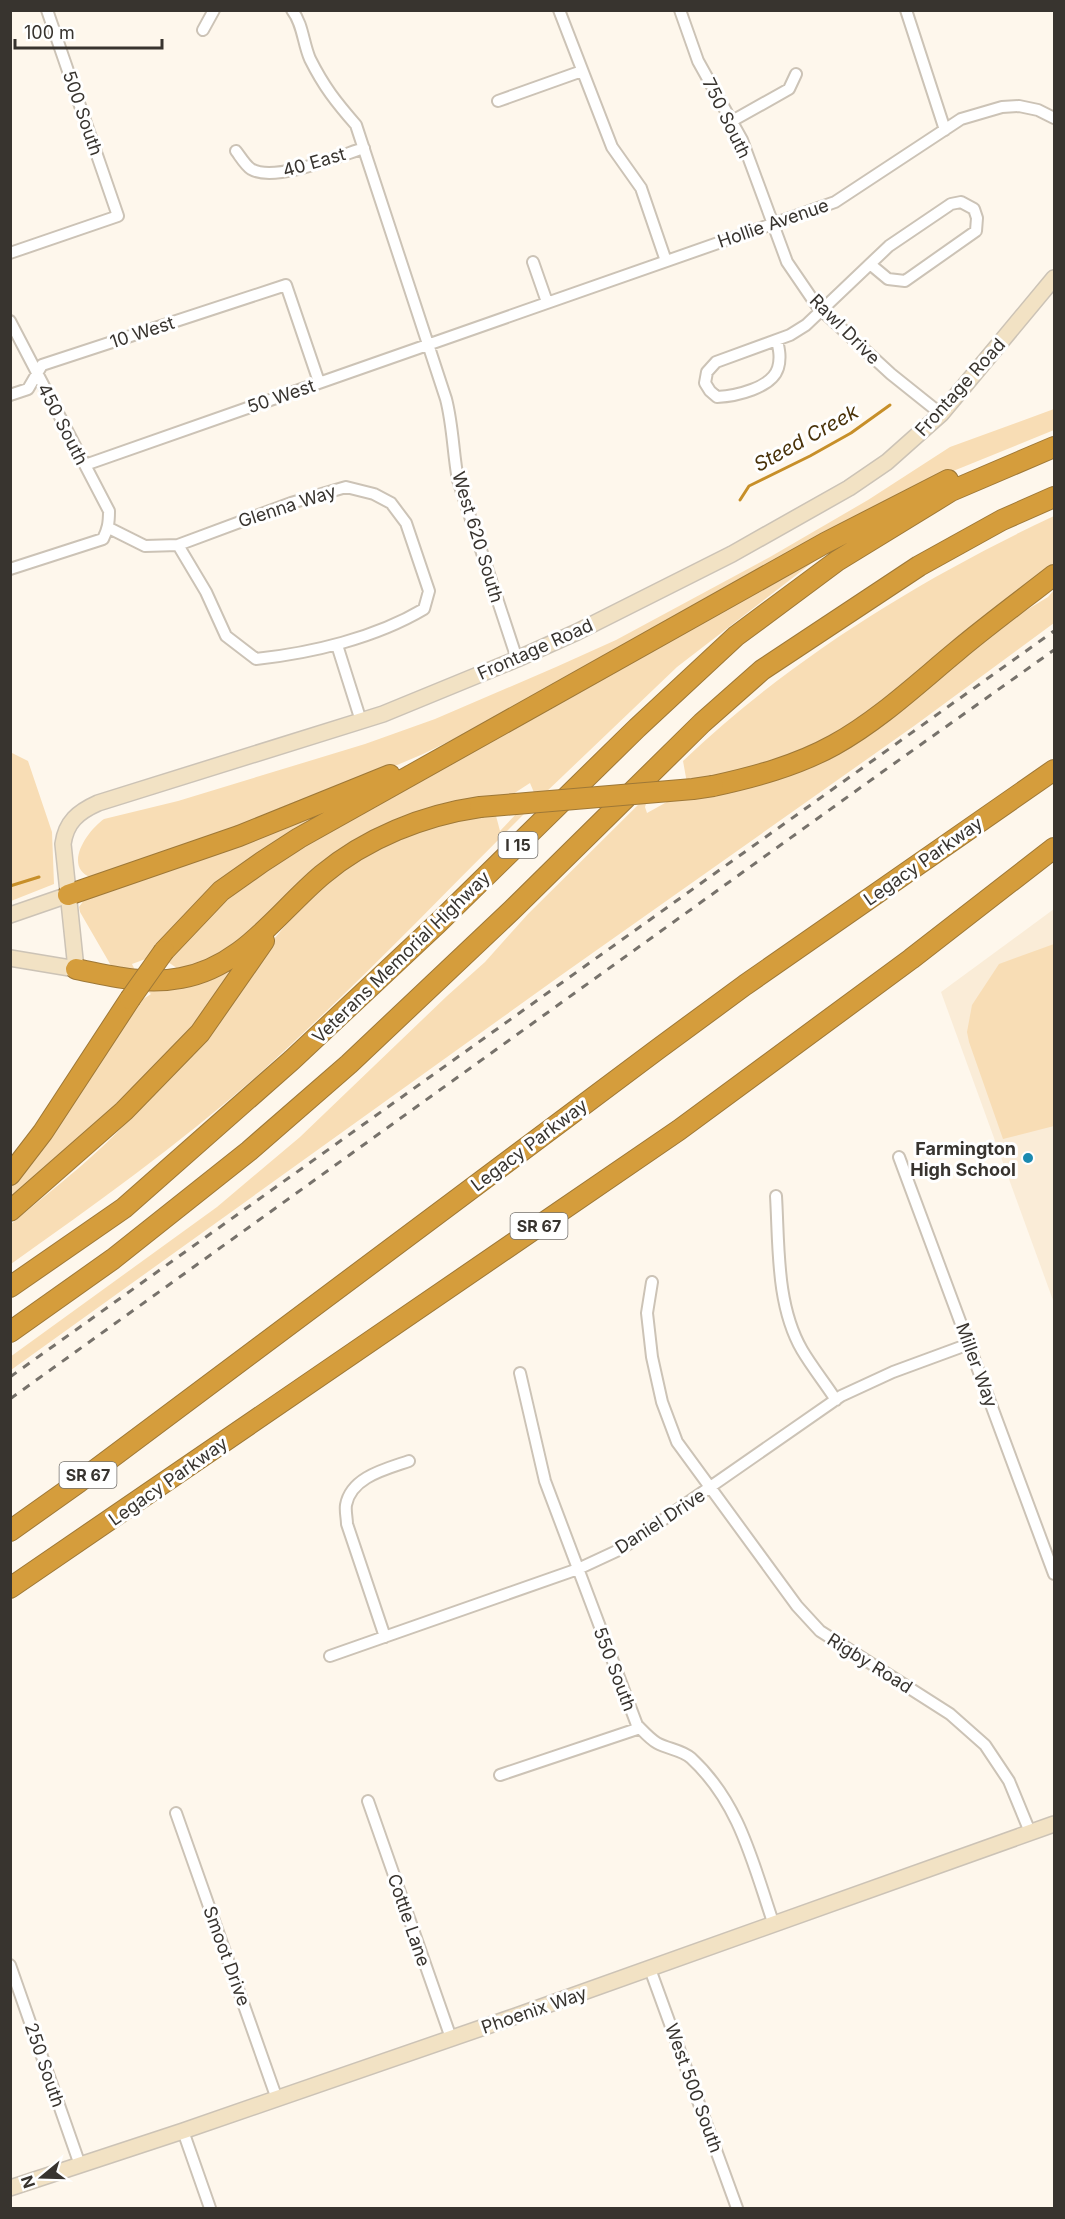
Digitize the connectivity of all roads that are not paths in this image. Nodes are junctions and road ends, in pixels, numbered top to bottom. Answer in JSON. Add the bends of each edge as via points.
{"nodes":[{"id":1,"x":47,"y":10,"type":"edge"},
{"id":2,"x":214,"y":10,"type":"edge"},
{"id":3,"x":307,"y":10,"type":"edge"},
{"id":4,"x":680,"y":10,"type":"edge"},
{"id":5,"x":906,"y":10,"type":"edge"},
{"id":6,"x":560,"y":13,"type":"edge"},
{"id":7,"x":295,"y":14,"type":"edge"},
{"id":8,"x":203,"y":30,"type":"dead end"},
{"id":9,"x":582,"y":71,"type":"junction"},
{"id":10,"x":796,"y":74,"type":"dead end"},
{"id":11,"x":498,"y":101,"type":"dead end"},
{"id":12,"x":1054,"y":118,"type":"edge"},
{"id":13,"x":732,"y":121,"type":"junction"},
{"id":14,"x":945,"y":130,"type":"junction"},
{"id":15,"x":364,"y":148,"type":"junction"},
{"id":16,"x":236,"y":151,"type":"dead end"},
{"id":17,"x":772,"y":225,"type":"junction"},
{"id":18,"x":10,"y":254,"type":"edge"},
{"id":19,"x":666,"y":261,"type":"junction"},
{"id":20,"x":532,"y":262,"type":"dead end"},
{"id":21,"x":870,"y":264,"type":"junction"},
{"id":22,"x":1054,"y":279,"type":"edge"},
{"id":23,"x":547,"y":302,"type":"junction"},
{"id":24,"x":822,"y":310,"type":"junction"},
{"id":25,"x":10,"y":321,"type":"edge"},
{"id":26,"x":477,"y":327,"type":"joint"},
{"id":27,"x":777,"y":340,"type":"junction"},
{"id":28,"x":428,"y":344,"type":"junction"},
{"id":29,"x":38,"y":374,"type":"junction"},
{"id":30,"x":319,"y":382,"type":"junction"},
{"id":31,"x":10,"y":395,"type":"edge"},
{"id":32,"x":941,"y":414,"type":"junction"},
{"id":33,"x":1054,"y":441,"type":"edge"},
{"id":34,"x":1054,"y":447,"type":"edge"},
{"id":35,"x":85,"y":465,"type":"junction"},
{"id":36,"x":1054,"y":497,"type":"edge"},
{"id":37,"x":109,"y":528,"type":"junction"},
{"id":38,"x":178,"y":545,"type":"junction"},
{"id":39,"x":10,"y":569,"type":"edge"},
{"id":40,"x":1054,"y":575,"type":"edge"},
{"id":41,"x":337,"y":645,"type":"junction"},
{"id":42,"x":517,"y":659,"type":"junction"},
{"id":43,"x":362,"y":721,"type":"junction"},
{"id":44,"x":464,"y":745,"type":"junction"},
{"id":45,"x":1054,"y":770,"type":"edge"},
{"id":46,"x":1054,"y":848,"type":"edge"},
{"id":47,"x":68,"y":895,"type":"junction"},
{"id":48,"x":10,"y":915,"type":"edge"},
{"id":49,"x":280,"y":917,"type":"junction"},
{"id":50,"x":10,"y":958,"type":"edge"},
{"id":51,"x":76,"y":969,"type":"junction"},
{"id":52,"x":899,"y":1157,"type":"dead end"},
{"id":53,"x":10,"y":1175,"type":"edge"},
{"id":54,"x":776,"y":1196,"type":"dead end"},
{"id":55,"x":10,"y":1211,"type":"edge"},
{"id":56,"x":652,"y":1282,"type":"dead end"},
{"id":57,"x":10,"y":1287,"type":"edge"},
{"id":58,"x":10,"y":1332,"type":"edge"},
{"id":59,"x":969,"y":1344,"type":"junction"},
{"id":60,"x":520,"y":1373,"type":"dead end"},
{"id":61,"x":836,"y":1400,"type":"junction"},
{"id":62,"x":409,"y":1461,"type":"dead end"},
{"id":63,"x":711,"y":1488,"type":"junction"},
{"id":64,"x":10,"y":1530,"type":"edge"},
{"id":65,"x":578,"y":1569,"type":"junction"},
{"id":66,"x":1054,"y":1574,"type":"edge"},
{"id":67,"x":10,"y":1588,"type":"edge"},
{"id":68,"x":385,"y":1637,"type":"junction"},
{"id":69,"x":330,"y":1656,"type":"dead end"},
{"id":70,"x":640,"y":1728,"type":"junction"},
{"id":71,"x":500,"y":1775,"type":"dead end"},
{"id":72,"x":368,"y":1801,"type":"dead end"},
{"id":73,"x":176,"y":1813,"type":"dead end"},
{"id":74,"x":1054,"y":1824,"type":"edge"},
{"id":75,"x":1030,"y":1832,"type":"junction"},
{"id":76,"x":774,"y":1925,"type":"junction"},
{"id":77,"x":10,"y":1965,"type":"edge"},
{"id":78,"x":650,"y":1969,"type":"junction"},
{"id":79,"x":451,"y":2038,"type":"junction"},
{"id":80,"x":277,"y":2098,"type":"junction"},
{"id":81,"x":183,"y":2131,"type":"junction"},
{"id":82,"x":80,"y":2165,"type":"junction"},
{"id":83,"x":10,"y":2188,"type":"edge"},
{"id":84,"x":210,"y":2208,"type":"edge"},
{"id":85,"x":737,"y":2208,"type":"edge"}],
"edges":[{"from":1,"to":18,"type":"street","name":"500 South","via":[[118,216]]},
{"from":2,"to":8,"type":"street"},
{"from":3,"to":7,"type":"street"},
{"from":4,"to":13,"type":"street","name":"750 South","via":[[698,61]]},
{"from":5,"to":14,"type":"street"},
{"from":6,"to":9,"type":"street"},
{"from":7,"to":15,"type":"street","name":"West 620 South","via":[[326,90],[356,125]]},
{"from":9,"to":11,"type":"street"},
{"from":9,"to":19,"type":"street","via":[[612,147],[641,188]]},
{"from":10,"to":13,"type":"street","via":[[789,89]]},
{"from":12,"to":14,"type":"street","name":"Hollie Avenue","via":[[1038,110],[1002,107],[961,119]]},
{"from":13,"to":17,"type":"street","name":"750 South"},
{"from":14,"to":17,"type":"street","name":"Hollie Avenue","via":[[835,202]]},
{"from":15,"to":16,"type":"street","name":"40 East","via":[[292,171],[270,173],[251,169]]},
{"from":15,"to":28,"type":"street","name":"West 620 South"},
{"from":17,"to":19,"type":"street","name":"Hollie Avenue"},
{"from":17,"to":24,"type":"street","name":"Rawl Drive","via":[[787,262]]},
{"from":19,"to":23,"type":"street","name":"Hollie Avenue"},
{"from":20,"to":23,"type":"street"},
{"from":21,"to":21,"type":"street","via":[[951,204],[961,202],[974,208],[976,231],[905,280],[888,279]]},
{"from":21,"to":24,"type":"street"},
{"from":22,"to":32,"type":"street","name":"Frontage Road"},
{"from":23,"to":26,"type":"street","name":"Hollie Avenue"},
{"from":24,"to":27,"type":"street","via":[[806,325]]},
{"from":24,"to":32,"type":"street","name":"Rawl Drive"},
{"from":25,"to":29,"type":"street","name":"450 South"},
{"from":26,"to":28,"type":"street","name":"50 West"},
{"from":27,"to":27,"type":"street","via":[[780,356],[774,377],[730,396],[717,397],[710,391],[705,383],[707,372],[716,362]]},
{"from":28,"to":30,"type":"street","name":"50 West"},
{"from":28,"to":42,"type":"street","name":"West 620 South","via":[[453,424],[458,480]]},
{"from":29,"to":30,"type":"street","name":"10 West","via":[[42,365],[286,285]]},
{"from":29,"to":31,"type":"street","name":"10 West","via":[[28,389]]},
{"from":29,"to":35,"type":"street","name":"450 South"},
{"from":30,"to":35,"type":"street","name":"50 West"},
{"from":32,"to":42,"type":"street","name":"Frontage Road","via":[[887,462],[849,488],[694,574]]},
{"from":33,"to":44,"type":"highway","via":[[960,475],[895,506]]},
{"from":34,"to":57,"type":"highway","name":"Veterans Memorial Highway","number":"I 15","via":[[951,491],[837,561],[736,636],[292,1060],[124,1208]]},
{"from":35,"to":37,"type":"street","name":"450 South","via":[[109,511]]},
{"from":36,"to":58,"type":"highway","number":"I 15","via":[[1002,520],[919,566],[762,670],[702,723],[349,1064],[122,1252]]},
{"from":37,"to":38,"type":"street","name":"Glenna Way","via":[[145,546]]},
{"from":37,"to":39,"type":"street","via":[[103,539]]},
{"from":38,"to":41,"type":"street","via":[[226,636],[256,659]]},
{"from":38,"to":41,"type":"street","name":"Glenna Way","via":[[346,487],[391,503],[406,523],[429,591],[424,609]]},
{"from":40,"to":49,"type":"highway","bridge":true,"via":[[869,723],[799,762],[749,778],[693,789],[480,807],[432,816],[366,845],[323,874]]},
{"from":41,"to":43,"type":"street"},
{"from":42,"to":43,"type":"street","name":"Frontage Road"},
{"from":43,"to":47,"type":"street","name":"Frontage Road","via":[[89,807],[74,818],[64,835]]},
{"from":44,"to":47,"type":"highway","via":[[239,836]]},
{"from":44,"to":53,"type":"highway","bridge":true,"via":[[299,838],[221,891],[164,951]]},
{"from":45,"to":64,"type":"highway","name":"Legacy Parkway","number":"SR 67","via":[[657,1048]]},
{"from":46,"to":67,"type":"highway","name":"Legacy Parkway","number":"SR 67","via":[[680,1130]]},
{"from":47,"to":48,"type":"street"},
{"from":47,"to":51,"type":"street","name":"Frontage Road"},
{"from":49,"to":51,"type":"highway","via":[[230,959],[181,978],[136,980]]},
{"from":49,"to":55,"type":"highway","via":[[200,1033],[124,1111]]},
{"from":50,"to":51,"type":"street"},
{"from":52,"to":59,"type":"street","name":"Miller Way"},
{"from":54,"to":61,"type":"street","via":[[787,1315],[801,1349]]},
{"from":56,"to":63,"type":"street","name":"Rigby Road","via":[[646,1313],[662,1402],[677,1442]]},
{"from":59,"to":61,"type":"street","name":"Daniel Drive","via":[[883,1376]]},
{"from":59,"to":66,"type":"street","name":"Miller Way"},
{"from":60,"to":65,"type":"street","name":"550 South","via":[[545,1481]]},
{"from":61,"to":63,"type":"street","name":"Daniel Drive"},
{"from":62,"to":68,"type":"street","via":[[363,1480],[346,1505],[347,1524]]},
{"from":63,"to":65,"type":"street","name":"Daniel Drive","via":[[621,1549]]},
{"from":63,"to":75,"type":"street","name":"Rigby Road","via":[[797,1606],[820,1631],[950,1714],[985,1745],[1008,1781]]},
{"from":65,"to":68,"type":"street","name":"Daniel Drive"},
{"from":65,"to":70,"type":"street","name":"550 South"},
{"from":68,"to":69,"type":"street","name":"Daniel Drive"},
{"from":70,"to":71,"type":"street"},
{"from":70,"to":76,"type":"street","name":"550 South","via":[[656,1743],[688,1755],[722,1793],[741,1829]]},
{"from":72,"to":79,"type":"street","name":"Cottle Lane"},
{"from":73,"to":80,"type":"street","name":"Smoot Drive"},
{"from":74,"to":75,"type":"street","name":"Phoenix Way"},
{"from":75,"to":76,"type":"street","name":"Phoenix Way"},
{"from":76,"to":78,"type":"street","name":"Phoenix Way"},
{"from":77,"to":82,"type":"street","name":"250 South"},
{"from":78,"to":79,"type":"street","name":"Phoenix Way"},
{"from":78,"to":85,"type":"street","name":"West 500 South"},
{"from":79,"to":80,"type":"street","name":"Phoenix Way"},
{"from":80,"to":81,"type":"street","name":"Phoenix Way"},
{"from":81,"to":82,"type":"street","name":"Phoenix Way"},
{"from":81,"to":84,"type":"street"},
{"from":82,"to":83,"type":"street","name":"Phoenix Way"}]}
